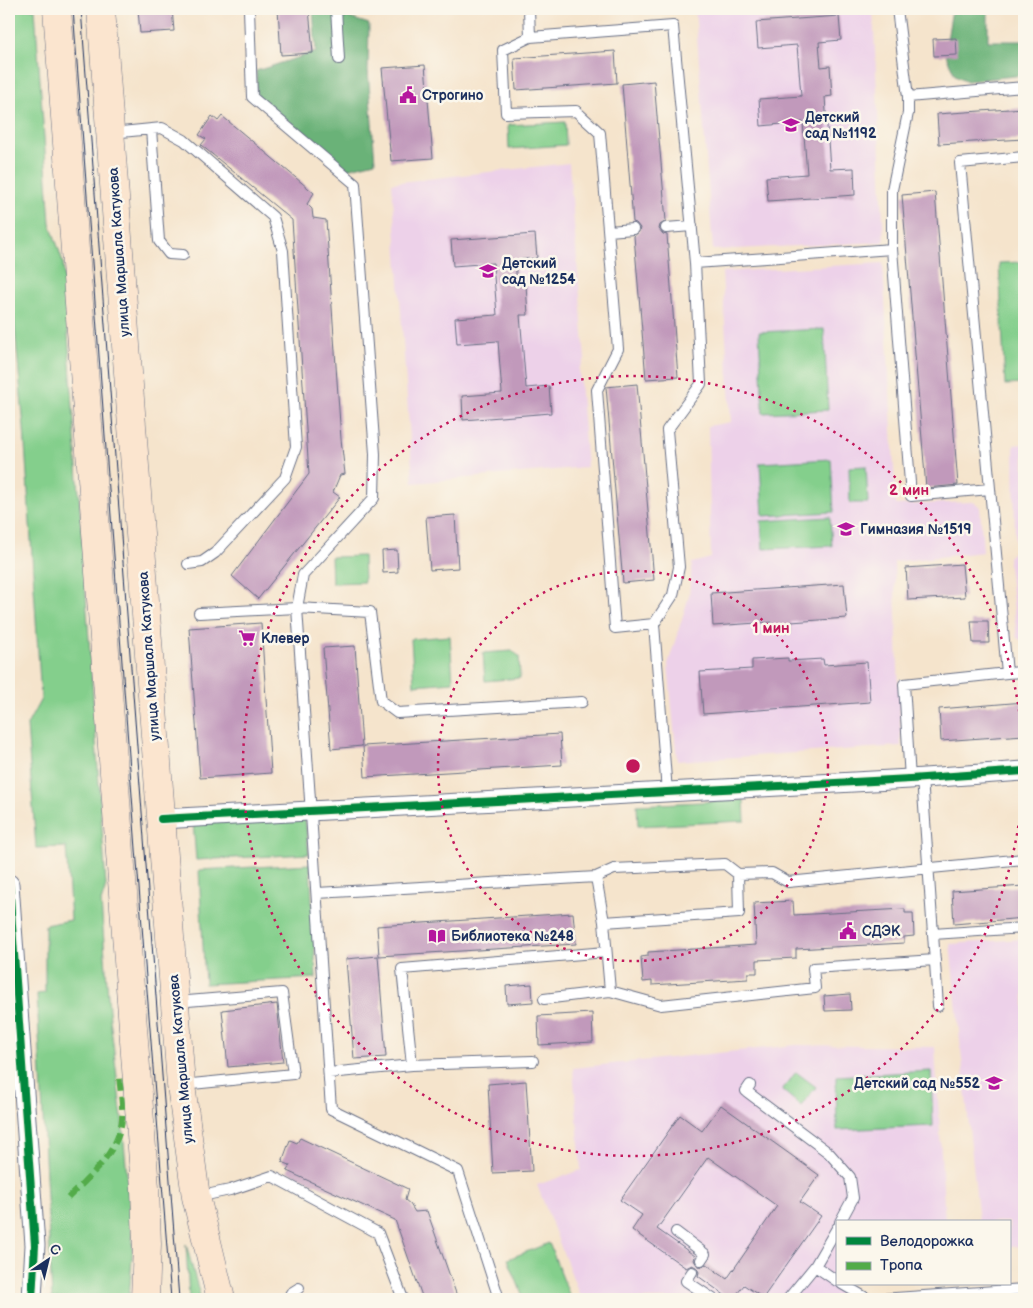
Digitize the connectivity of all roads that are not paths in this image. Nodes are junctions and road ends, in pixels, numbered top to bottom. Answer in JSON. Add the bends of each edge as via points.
{"nodes":[{"id":1,"x":57,"y":9,"type":"edge"},
{"id":2,"x":102,"y":9,"type":"edge"},
{"id":3,"x":249,"y":9,"type":"edge"},
{"id":4,"x":336,"y":9,"type":"edge"},
{"id":5,"x":529,"y":9,"type":"edge"},
{"id":6,"x":897,"y":9,"type":"edge"},
{"id":7,"x":530,"y":38,"type":"junction"},
{"id":8,"x":339,"y":59,"type":"dead end"},
{"id":9,"x":1024,"y":87,"type":"edge"},
{"id":10,"x":908,"y":97,"type":"junction"},
{"id":11,"x":151,"y":129,"type":"junction"},
{"id":12,"x":110,"y":133,"type":"junction"},
{"id":13,"x":1024,"y":157,"type":"edge"},
{"id":14,"x":692,"y":226,"type":"junction"},
{"id":15,"x":666,"y":228,"type":"dead end"},
{"id":16,"x":634,"y":229,"type":"dead end"},
{"id":17,"x":609,"y":231,"type":"junction"},
{"id":18,"x":892,"y":249,"type":"junction"},
{"id":19,"x":183,"y":255,"type":"dead end"},
{"id":20,"x":695,"y":263,"type":"junction"},
{"id":21,"x":990,"y":489,"type":"junction"},
{"id":22,"x":188,"y":564,"type":"dead end"},
{"id":23,"x":297,"y":608,"type":"junction"},
{"id":24,"x":198,"y":613,"type":"dead end"},
{"id":25,"x":654,"y":624,"type":"junction"},
{"id":26,"x":1024,"y":672,"type":"edge"},
{"id":27,"x":1007,"y":673,"type":"junction"},
{"id":28,"x":582,"y":702,"type":"dead end"},
{"id":29,"x":1024,"y":771,"type":"edge"},
{"id":30,"x":916,"y":778,"type":"junction"},
{"id":31,"x":667,"y":792,"type":"junction"},
{"id":32,"x":312,"y":811,"type":"junction"},
{"id":33,"x":161,"y":819,"type":"junction"},
{"id":34,"x":1024,"y":859,"type":"edge"},
{"id":35,"x":928,"y":868,"type":"junction"},
{"id":36,"x":738,"y":874,"type":"junction"},
{"id":37,"x":596,"y":877,"type":"junction"},
{"id":38,"x":9,"y":884,"type":"edge"},
{"id":39,"x":317,"y":893,"type":"junction"},
{"id":40,"x":604,"y":922,"type":"junction"},
{"id":41,"x":1024,"y":928,"type":"edge"},
{"id":42,"x":933,"y":934,"type":"junction"},
{"id":43,"x":606,"y":952,"type":"junction"},
{"id":44,"x":935,"y":960,"type":"junction"},
{"id":45,"x":12,"y":969,"type":"edge"},
{"id":46,"x":610,"y":991,"type":"junction"},
{"id":47,"x":544,"y":999,"type":"dead end"},
{"id":48,"x":175,"y":1002,"type":"junction"},
{"id":49,"x":938,"y":1006,"type":"dead end"},
{"id":50,"x":533,"y":1061,"type":"dead end"},
{"id":51,"x":412,"y":1065,"type":"junction"},
{"id":52,"x":329,"y":1073,"type":"junction"},
{"id":53,"x":181,"y":1085,"type":"junction"},
{"id":54,"x":750,"y":1085,"type":"dead end"},
{"id":55,"x":196,"y":1197,"type":"junction"},
{"id":56,"x":841,"y":1220,"type":"edge"},
{"id":57,"x":836,"y":1230,"type":"edge"},
{"id":58,"x":676,"y":1232,"type":"dead end"},
{"id":59,"x":701,"y":1260,"type":"dead end"},
{"id":60,"x":815,"y":1266,"type":"junction"},
{"id":61,"x":692,"y":1272,"type":"dead end"},
{"id":62,"x":836,"y":1279,"type":"edge"},
{"id":63,"x":845,"y":1286,"type":"edge"},
{"id":64,"x":299,"y":1288,"type":"dead end"},
{"id":65,"x":1024,"y":1289,"type":"edge"},
{"id":66,"x":32,"y":1299,"type":"edge"},
{"id":67,"x":144,"y":1299,"type":"edge"},
{"id":68,"x":220,"y":1299,"type":"edge"},
{"id":69,"x":288,"y":1299,"type":"edge"},
{"id":70,"x":404,"y":1299,"type":"edge"},
{"id":71,"x":499,"y":1299,"type":"edge"},
{"id":72,"x":713,"y":1299,"type":"edge"},
{"id":73,"x":788,"y":1299,"type":"edge"},
{"id":74,"x":868,"y":1299,"type":"edge"},
{"id":75,"x":881,"y":1299,"type":"edge"}],
"edges":[{"from":1,"to":67,"type":"main road","via":[[144,1179],[147,1244]]},
{"from":2,"to":12,"type":"main road","name":"улица Маршала Катукова"},
{"from":3,"to":23,"type":"lane","via":[[252,97],[355,184],[375,454],[374,498],[303,575]]},
{"from":4,"to":8,"type":"lane"},
{"from":5,"to":7,"type":"lane"},
{"from":6,"to":10,"type":"lane"},
{"from":7,"to":14,"type":"lane","via":[[673,26]]},
{"from":7,"to":17,"type":"lane","via":[[503,50],[506,113],[576,111],[600,133]]},
{"from":9,"to":10,"type":"lane"},
{"from":10,"to":18,"type":"lane","via":[[908,113],[892,190]]},
{"from":11,"to":12,"type":"lane"},
{"from":11,"to":19,"type":"lane","via":[[159,241],[169,254]]},
{"from":11,"to":22,"type":"lane","via":[[162,128],[184,140],[273,217],[283,251],[296,447],[285,478],[215,553],[202,562]]},
{"from":12,"to":33,"type":"main road","name":"улица Маршала Катукова"},
{"from":13,"to":21,"type":"lane","via":[[960,162]]},
{"from":14,"to":15,"type":"lane"},
{"from":14,"to":20,"type":"lane"},
{"from":16,"to":17,"type":"lane"},
{"from":17,"to":25,"type":"lane","via":[[618,349],[597,390],[615,628]]},
{"from":18,"to":20,"type":"lane"},
{"from":18,"to":21,"type":"lane","via":[[911,496]]},
{"from":20,"to":25,"type":"lane","via":[[701,384],[667,430],[679,567],[673,595]]},
{"from":21,"to":27,"type":"lane"},
{"from":23,"to":24,"type":"lane"},
{"from":23,"to":28,"type":"lane","via":[[370,612],[380,701],[397,713]]},
{"from":23,"to":32,"type":"lane"},
{"from":25,"to":31,"type":"lane"},
{"from":26,"to":27,"type":"lane"},
{"from":27,"to":30,"type":"lane","via":[[904,684]]},
{"from":29,"to":30,"type":"street"},
{"from":30,"to":31,"type":"street"},
{"from":30,"to":35,"type":"lane"},
{"from":31,"to":32,"type":"street"},
{"from":32,"to":33,"type":"street"},
{"from":32,"to":39,"type":"lane"},
{"from":33,"to":48,"type":"main road","name":"улица Маршала Катукова"},
{"from":34,"to":35,"type":"lane"},
{"from":35,"to":36,"type":"lane","via":[[788,882],[772,873]]},
{"from":35,"to":42,"type":"lane"},
{"from":36,"to":37,"type":"lane","via":[[725,864],[614,868]]},
{"from":36,"to":40,"type":"lane","via":[[739,913]]},
{"from":37,"to":39,"type":"lane"},
{"from":37,"to":40,"type":"lane"},
{"from":38,"to":45,"type":"street"},
{"from":39,"to":52,"type":"lane"},
{"from":40,"to":43,"type":"lane"},
{"from":41,"to":42,"type":"lane"},
{"from":42,"to":44,"type":"lane"},
{"from":43,"to":46,"type":"lane"},
{"from":43,"to":51,"type":"lane","via":[[402,969]]},
{"from":44,"to":46,"type":"lane","via":[[813,968],[815,988],[662,1005]]},
{"from":44,"to":49,"type":"lane"},
{"from":45,"to":66,"type":"street","via":[[35,1244]]},
{"from":46,"to":47,"type":"lane"},
{"from":48,"to":53,"type":"main road","name":"улица Маршала Катукова"},
{"from":48,"to":53,"type":"lane","via":[[282,993],[293,1074]]},
{"from":50,"to":51,"type":"lane"},
{"from":51,"to":52,"type":"lane"},
{"from":52,"to":71,"type":"lane","via":[[331,1109],[458,1171]]},
{"from":53,"to":55,"type":"main road","name":"улица Маршала Катукова"},
{"from":54,"to":56,"type":"lane","via":[[746,1091],[829,1153],[850,1177],[853,1198]]},
{"from":55,"to":68,"type":"main road","name":"улица Маршала Катукова"},
{"from":55,"to":70,"type":"lane","via":[[272,1176],[378,1233]]},
{"from":57,"to":60,"type":"lane"},
{"from":58,"to":59,"type":"lane","via":[[705,1254]]},
{"from":60,"to":62,"type":"lane"},
{"from":60,"to":73,"type":"lane"},
{"from":61,"to":72,"type":"lane","via":[[686,1281]]},
{"from":63,"to":74,"type":"lane"},
{"from":64,"to":69,"type":"lane"},
{"from":65,"to":75,"type":"lane"}]}
